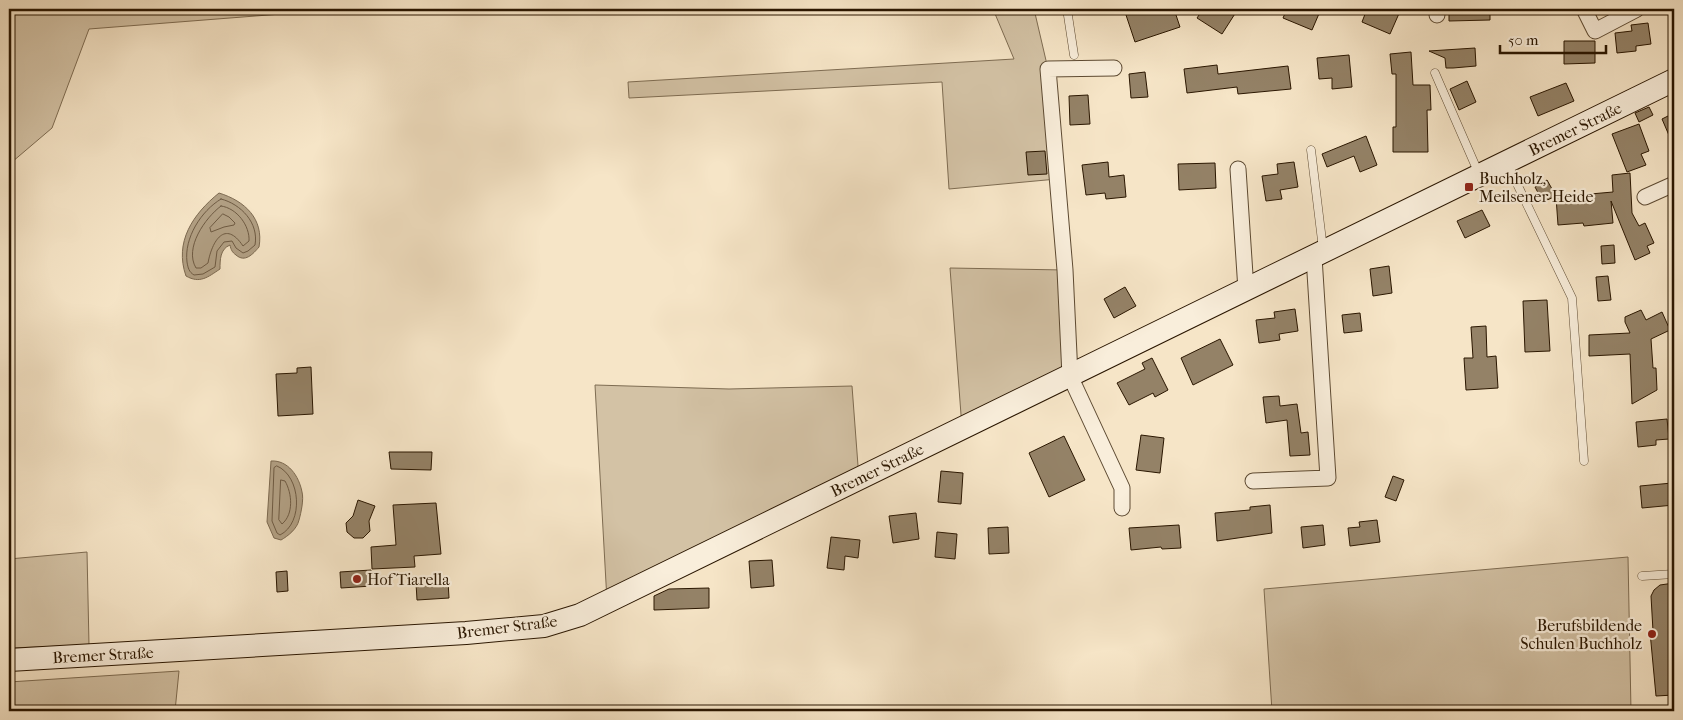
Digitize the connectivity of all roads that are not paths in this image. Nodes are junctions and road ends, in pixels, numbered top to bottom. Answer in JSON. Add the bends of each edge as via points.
{"nodes":[{"id":1,"x":1067,"y":9,"type":"edge"},
{"id":2,"x":1584,"y":9,"type":"edge"},
{"id":3,"x":1637,"y":9,"type":"edge"},
{"id":4,"x":1074,"y":55,"type":"dead end"},
{"id":5,"x":1114,"y":68,"type":"dead end"},
{"id":6,"x":1435,"y":73,"type":"dead end"},
{"id":7,"x":1674,"y":80,"type":"edge"},
{"id":8,"x":1311,"y":150,"type":"dead end"},
{"id":9,"x":1507,"y":162,"type":"junction"},
{"id":10,"x":1238,"y":169,"type":"dead end"},
{"id":11,"x":1480,"y":176,"type":"junction"},
{"id":12,"x":1674,"y":184,"type":"edge"},
{"id":13,"x":1645,"y":197,"type":"dead end"},
{"id":14,"x":1319,"y":255,"type":"junction"},
{"id":15,"x":1246,"y":290,"type":"junction"},
{"id":16,"x":1070,"y":376,"type":"junction"},
{"id":17,"x":1584,"y":461,"type":"dead end"},
{"id":18,"x":1253,"y":481,"type":"dead end"},
{"id":19,"x":1122,"y":508,"type":"dead end"},
{"id":20,"x":1674,"y":574,"type":"edge"},
{"id":21,"x":1642,"y":576,"type":"dead end"},
{"id":22,"x":9,"y":660,"type":"edge"}],
"edges":[{"from":1,"to":4,"type":"lane"},
{"from":2,"to":3,"type":"street","via":[[1594,31]]},
{"from":5,"to":16,"type":"street","via":[[1048,69],[1065,270]]},
{"from":6,"to":11,"type":"lane"},
{"from":7,"to":9,"type":"street","name":"Bremer Straße"},
{"from":8,"to":14,"type":"lane"},
{"from":9,"to":11,"type":"street","name":"Bremer Straße"},
{"from":9,"to":17,"type":"lane","via":[[1572,298]]},
{"from":10,"to":15,"type":"street"},
{"from":11,"to":14,"type":"street","name":"Bremer Straße"},
{"from":12,"to":13,"type":"street"},
{"from":14,"to":15,"type":"street","name":"Bremer Straße"},
{"from":14,"to":18,"type":"street","via":[[1328,478]]},
{"from":15,"to":16,"type":"street","name":"Bremer Straße"},
{"from":16,"to":19,"type":"street","via":[[1122,488]]},
{"from":16,"to":22,"type":"street","name":"Bremer Straße","via":[[580,615],[544,626]]},
{"from":20,"to":21,"type":"lane"}]}
